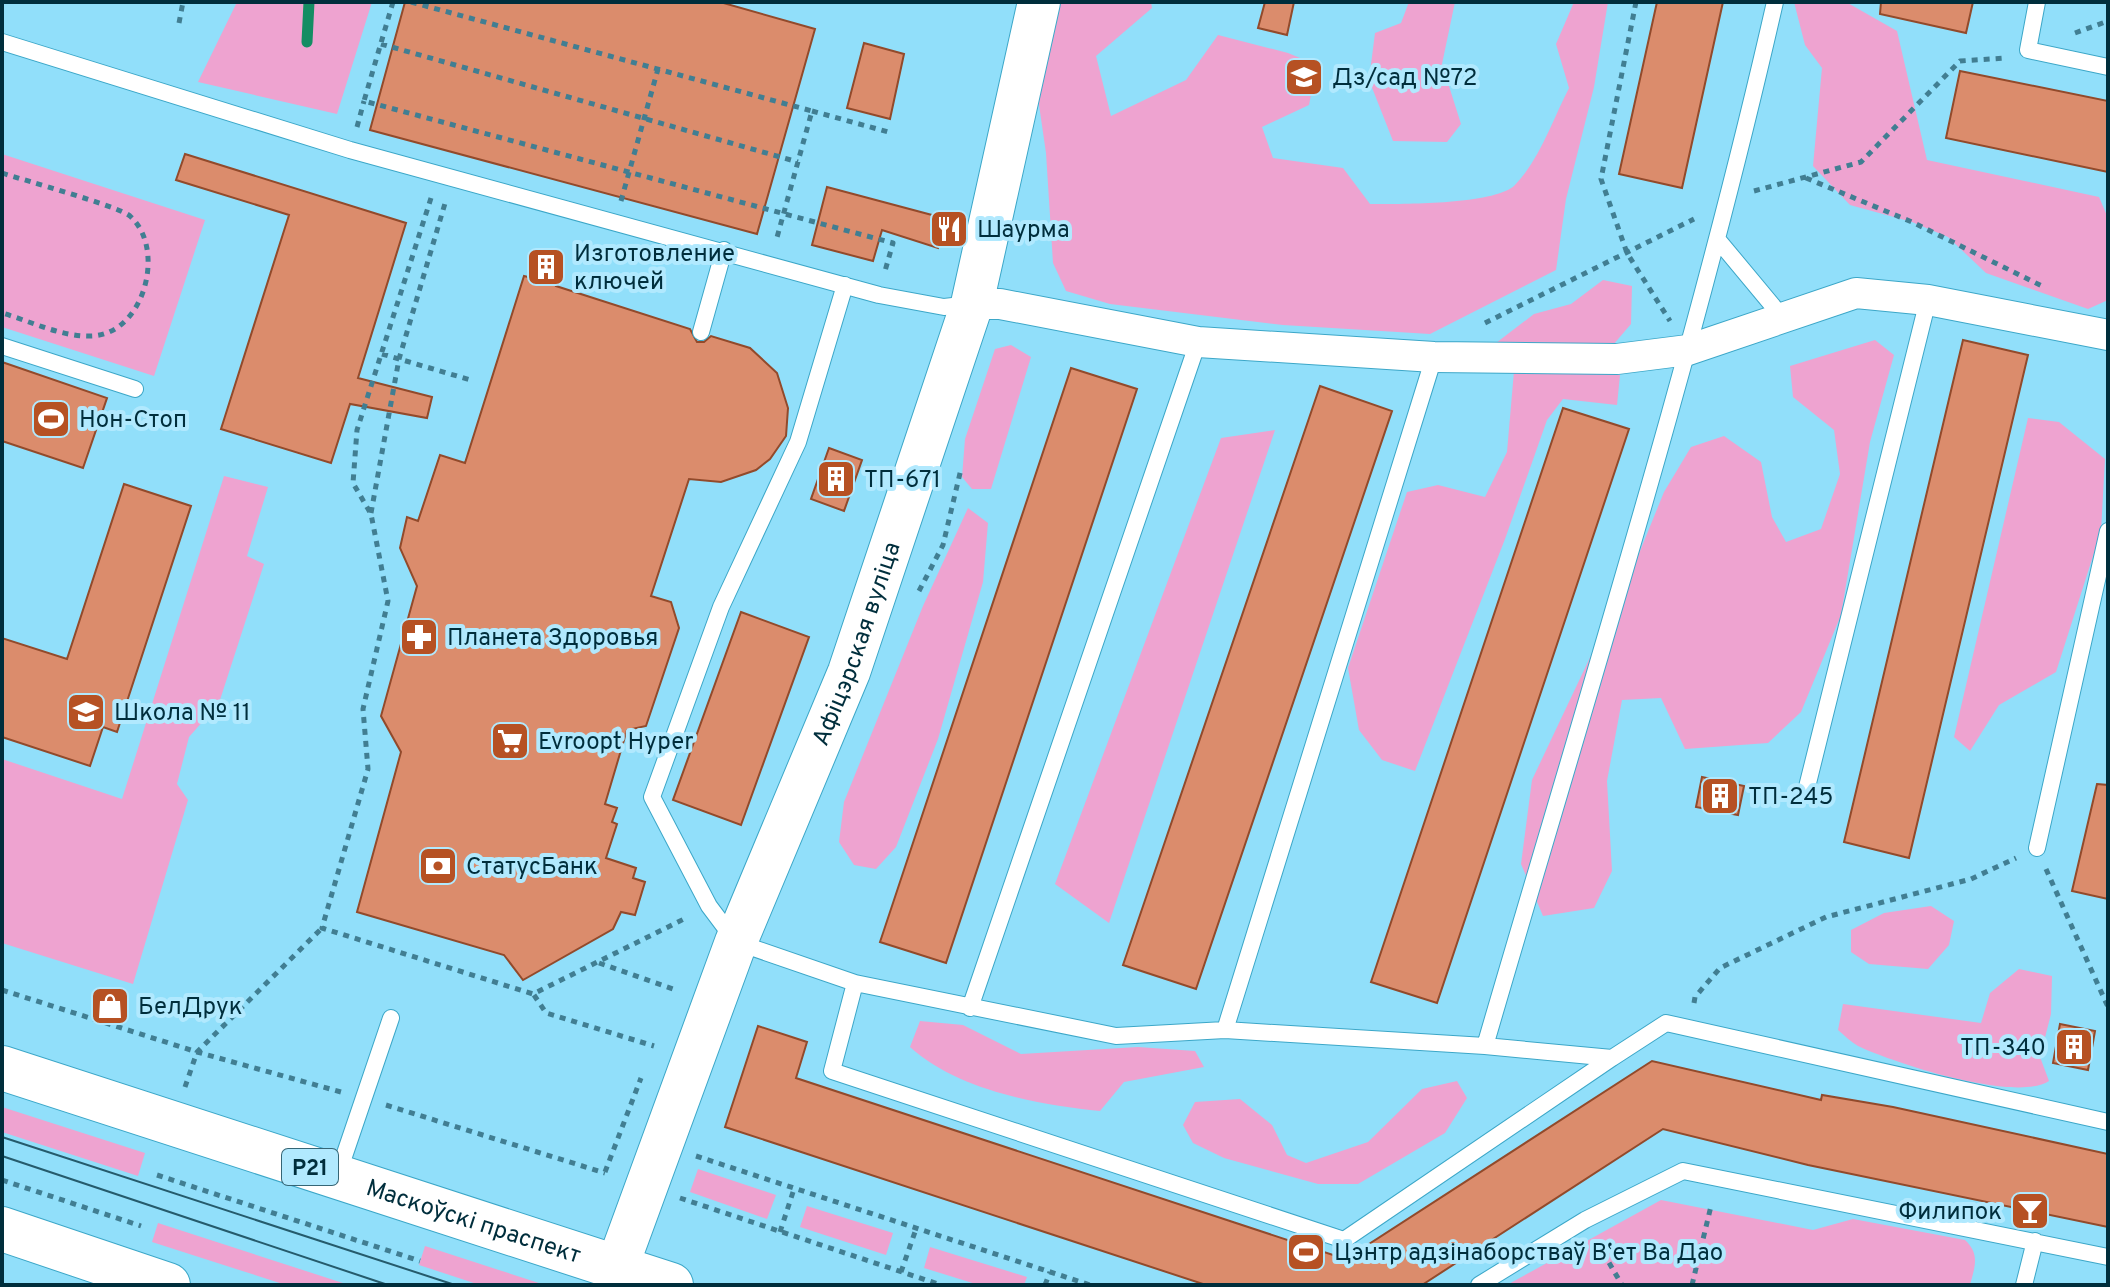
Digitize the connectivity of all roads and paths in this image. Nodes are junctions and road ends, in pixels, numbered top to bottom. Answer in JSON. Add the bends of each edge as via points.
{"nodes":[{"id":1,"x":183,"y":2,"type":"edge"},
{"id":2,"x":393,"y":2,"type":"edge"},
{"id":3,"x":411,"y":2,"type":"edge"},
{"id":4,"x":1039,"y":2,"type":"edge"},
{"id":5,"x":1636,"y":2,"type":"edge"},
{"id":6,"x":1775,"y":2,"type":"edge"},
{"id":7,"x":2037,"y":2,"type":"edge"},
{"id":8,"x":179,"y":23,"type":"dead end"},
{"id":9,"x":2,"y":42,"type":"edge"},
{"id":10,"x":381,"y":44,"type":"junction"},
{"id":11,"x":2007,"y":58,"type":"dead end"},
{"id":12,"x":2108,"y":67,"type":"edge"},
{"id":13,"x":658,"y":69,"type":"junction"},
{"id":14,"x":812,"y":111,"type":"junction"},
{"id":15,"x":644,"y":118,"type":"junction"},
{"id":16,"x":892,"y":133,"type":"dead end"},
{"id":17,"x":798,"y":162,"type":"junction"},
{"id":18,"x":2,"y":173,"type":"edge"},
{"id":19,"x":628,"y":173,"type":"junction"},
{"id":20,"x":439,"y":175,"type":"junction"},
{"id":21,"x":1804,"y":178,"type":"junction"},
{"id":22,"x":458,"y":195,"type":"dead end"},
{"id":23,"x":1731,"y":197,"type":"junction"},
{"id":24,"x":621,"y":202,"type":"dead end"},
{"id":25,"x":783,"y":215,"type":"junction"},
{"id":26,"x":1718,"y":240,"type":"junction"},
{"id":27,"x":724,"y":250,"type":"junction"},
{"id":28,"x":1627,"y":253,"type":"junction"},
{"id":29,"x":845,"y":285,"type":"junction"},
{"id":30,"x":2047,"y":289,"type":"dead end"},
{"id":31,"x":879,"y":295,"type":"junction"},
{"id":32,"x":1928,"y":300,"type":"junction"},
{"id":33,"x":972,"y":304,"type":"junction"},
{"id":34,"x":2,"y":313,"type":"edge"},
{"id":35,"x":1782,"y":317,"type":"junction"},
{"id":36,"x":1476,"y":328,"type":"dead end"},
{"id":37,"x":701,"y":332,"type":"dead end"},
{"id":38,"x":2108,"y":335,"type":"edge"},
{"id":39,"x":1198,"y":342,"type":"junction"},
{"id":40,"x":2,"y":346,"type":"edge"},
{"id":41,"x":1688,"y":350,"type":"junction"},
{"id":42,"x":382,"y":354,"type":"junction"},
{"id":43,"x":1434,"y":357,"type":"junction"},
{"id":44,"x":399,"y":359,"type":"junction"},
{"id":45,"x":474,"y":381,"type":"dead end"},
{"id":46,"x":135,"y":389,"type":"dead end"},
{"id":47,"x":371,"y":514,"type":"junction"},
{"id":48,"x":2108,"y":531,"type":"edge"},
{"id":49,"x":1806,"y":791,"type":"dead end"},
{"id":50,"x":2037,"y":848,"type":"junction"},
{"id":51,"x":709,"y":906,"type":"junction"},
{"id":52,"x":322,"y":928,"type":"junction"},
{"id":53,"x":736,"y":942,"type":"junction"},
{"id":54,"x":599,"y":963,"type":"junction"},
{"id":55,"x":855,"y":983,"type":"junction"},
{"id":56,"x":2,"y":990,"type":"edge"},
{"id":57,"x":676,"y":990,"type":"dead end"},
{"id":58,"x":533,"y":994,"type":"junction"},
{"id":59,"x":2108,"y":1007,"type":"edge"},
{"id":60,"x":970,"y":1008,"type":"junction"},
{"id":61,"x":391,"y":1018,"type":"dead end"},
{"id":62,"x":1690,"y":1028,"type":"junction"},
{"id":63,"x":1225,"y":1030,"type":"junction"},
{"id":64,"x":654,"y":1046,"type":"dead end"},
{"id":65,"x":1485,"y":1046,"type":"junction"},
{"id":66,"x":197,"y":1052,"type":"junction"},
{"id":67,"x":1612,"y":1058,"type":"junction"},
{"id":68,"x":2,"y":1068,"type":"edge"},
{"id":69,"x":185,"y":1088,"type":"dead end"},
{"id":70,"x":365,"y":1099,"type":"junction"},
{"id":71,"x":2108,"y":1122,"type":"edge"},
{"id":72,"x":695,"y":1155,"type":"dead end"},
{"id":73,"x":157,"y":1175,"type":"dead end"},
{"id":74,"x":338,"y":1176,"type":"junction"},
{"id":75,"x":618,"y":1177,"type":"dead end"},
{"id":76,"x":2,"y":1180,"type":"edge"},
{"id":77,"x":794,"y":1189,"type":"junction"},
{"id":78,"x":666,"y":1193,"type":"dead end"},
{"id":79,"x":1711,"y":1206,"type":"dead end"},
{"id":80,"x":1585,"y":1220,"type":"junction"},
{"id":81,"x":141,"y":1226,"type":"dead end"},
{"id":82,"x":2,"y":1229,"type":"edge"},
{"id":83,"x":916,"y":1229,"type":"junction"},
{"id":84,"x":780,"y":1232,"type":"junction"},
{"id":85,"x":2035,"y":1241,"type":"junction"},
{"id":86,"x":2108,"y":1257,"type":"edge"},
{"id":87,"x":420,"y":1261,"type":"dead end"},
{"id":88,"x":617,"y":1267,"type":"junction"},
{"id":89,"x":901,"y":1272,"type":"junction"},
{"id":90,"x":1050,"y":1272,"type":"junction"},
{"id":91,"x":1693,"y":1284,"type":"edge"},
{"id":92,"x":168,"y":1285,"type":"edge"},
{"id":93,"x":671,"y":1285,"type":"edge"},
{"id":94,"x":941,"y":1285,"type":"edge"},
{"id":95,"x":1045,"y":1285,"type":"edge"},
{"id":96,"x":1090,"y":1285,"type":"edge"},
{"id":97,"x":1479,"y":1285,"type":"edge"},
{"id":98,"x":1622,"y":1285,"type":"edge"},
{"id":99,"x":2024,"y":1285,"type":"edge"}],
"edges":[{"from":1,"to":8,"type":"path"},
{"from":2,"to":10,"type":"path"},
{"from":3,"to":13,"type":"path"},
{"from":4,"to":33,"type":"street","name":"Афіцэрская вуліца"},
{"from":5,"to":28,"type":"path","via":[[1601,179]]},
{"from":6,"to":23,"type":"lane"},
{"from":7,"to":12,"type":"lane","via":[[2028,50]]},
{"from":9,"to":20,"type":"lane"},
{"from":10,"to":15,"type":"path"},
{"from":10,"to":19,"type":"path","via":[[364,101]]},
{"from":11,"to":21,"type":"path","via":[[1960,61],[1861,162]]},
{"from":13,"to":14,"type":"path"},
{"from":13,"to":15,"type":"path"},
{"from":14,"to":16,"type":"path"},
{"from":14,"to":17,"type":"path"},
{"from":15,"to":17,"type":"path"},
{"from":15,"to":19,"type":"path"},
{"from":17,"to":25,"type":"path"},
{"from":18,"to":34,"type":"path","via":[[129,215],[143,236],[149,261],[146,286],[135,308],[117,326],[94,337]]},
{"from":19,"to":24,"type":"path"},
{"from":19,"to":25,"type":"path"},
{"from":20,"to":27,"type":"lane"},
{"from":20,"to":42,"type":"path"},
{"from":21,"to":23,"type":"path"},
{"from":21,"to":30,"type":"path","via":[[1912,222]]},
{"from":22,"to":44,"type":"path","via":[[447,197]]},
{"from":23,"to":26,"type":"lane"},
{"from":23,"to":28,"type":"path"},
{"from":25,"to":31,"type":"path","via":[[893,243]]},
{"from":26,"to":35,"type":"lane"},
{"from":26,"to":41,"type":"lane"},
{"from":27,"to":29,"type":"lane"},
{"from":27,"to":37,"type":"lane"},
{"from":28,"to":36,"type":"path"},
{"from":28,"to":41,"type":"path"},
{"from":29,"to":31,"type":"lane"},
{"from":29,"to":51,"type":"lane","via":[[798,442],[721,607],[652,797]]},
{"from":31,"to":33,"type":"lane","via":[[944,307]]},
{"from":32,"to":35,"type":"street","via":[[1856,293]]},
{"from":32,"to":38,"type":"street"},
{"from":32,"to":49,"type":"lane"},
{"from":33,"to":39,"type":"street","via":[[1000,304]]},
{"from":33,"to":53,"type":"street","name":"Афіцэрская вуліца","via":[[849,672]]},
{"from":35,"to":41,"type":"street"},
{"from":39,"to":43,"type":"street"},
{"from":39,"to":60,"type":"lane"},
{"from":40,"to":46,"type":"lane"},
{"from":41,"to":43,"type":"street","via":[[1617,359]]},
{"from":41,"to":65,"type":"lane"},
{"from":42,"to":44,"type":"path"},
{"from":42,"to":47,"type":"path","via":[[357,430],[353,483]]},
{"from":43,"to":63,"type":"lane"},
{"from":44,"to":45,"type":"path"},
{"from":44,"to":47,"type":"path"},
{"from":47,"to":52,"type":"path","via":[[388,601],[363,709],[368,769]]},
{"from":48,"to":50,"type":"lane"},
{"from":50,"to":59,"type":"path"},
{"from":50,"to":62,"type":"path","via":[[1971,879],[1826,917],[1720,968],[1695,997]]},
{"from":51,"to":53,"type":"lane"},
{"from":51,"to":54,"type":"path"},
{"from":52,"to":58,"type":"path"},
{"from":52,"to":66,"type":"path"},
{"from":53,"to":55,"type":"lane"},
{"from":53,"to":88,"type":"street","name":"Афіцэрская вуліца"},
{"from":54,"to":57,"type":"path"},
{"from":54,"to":58,"type":"path"},
{"from":55,"to":60,"type":"lane"},
{"from":55,"to":67,"type":"lane","via":[[832,1071],[1344,1240]]},
{"from":56,"to":66,"type":"path"},
{"from":58,"to":64,"type":"path","via":[[546,1013]]},
{"from":60,"to":63,"type":"lane","via":[[1116,1036]]},
{"from":61,"to":70,"type":"lane"},
{"from":62,"to":67,"type":"lane","via":[[1666,1023]]},
{"from":62,"to":71,"type":"lane"},
{"from":63,"to":65,"type":"lane"},
{"from":65,"to":67,"type":"lane"},
{"from":66,"to":69,"type":"path"},
{"from":66,"to":70,"type":"path"},
{"from":68,"to":74,"type":"main road","name":"Маскоўскі праспект","number":"Р21"},
{"from":70,"to":74,"type":"lane"},
{"from":70,"to":75,"type":"path"},
{"from":72,"to":77,"type":"path"},
{"from":73,"to":87,"type":"path"},
{"from":74,"to":88,"type":"main road","name":"Маскоўскі праспект","number":"Р21"},
{"from":76,"to":81,"type":"path"},
{"from":77,"to":83,"type":"path"},
{"from":77,"to":84,"type":"path"},
{"from":78,"to":84,"type":"path"},
{"from":79,"to":91,"type":"path"},
{"from":80,"to":85,"type":"lane","via":[[1683,1171]]},
{"from":80,"to":97,"type":"lane"},
{"from":80,"to":98,"type":"path"},
{"from":82,"to":92,"type":"main road"},
{"from":83,"to":89,"type":"path"},
{"from":83,"to":90,"type":"path"},
{"from":84,"to":89,"type":"path"},
{"from":85,"to":86,"type":"lane"},
{"from":85,"to":99,"type":"lane"},
{"from":88,"to":93,"type":"main road","name":"Маскоўскі праспект","number":"Р21"},
{"from":89,"to":94,"type":"path"},
{"from":90,"to":95,"type":"path"},
{"from":90,"to":96,"type":"path"}]}
